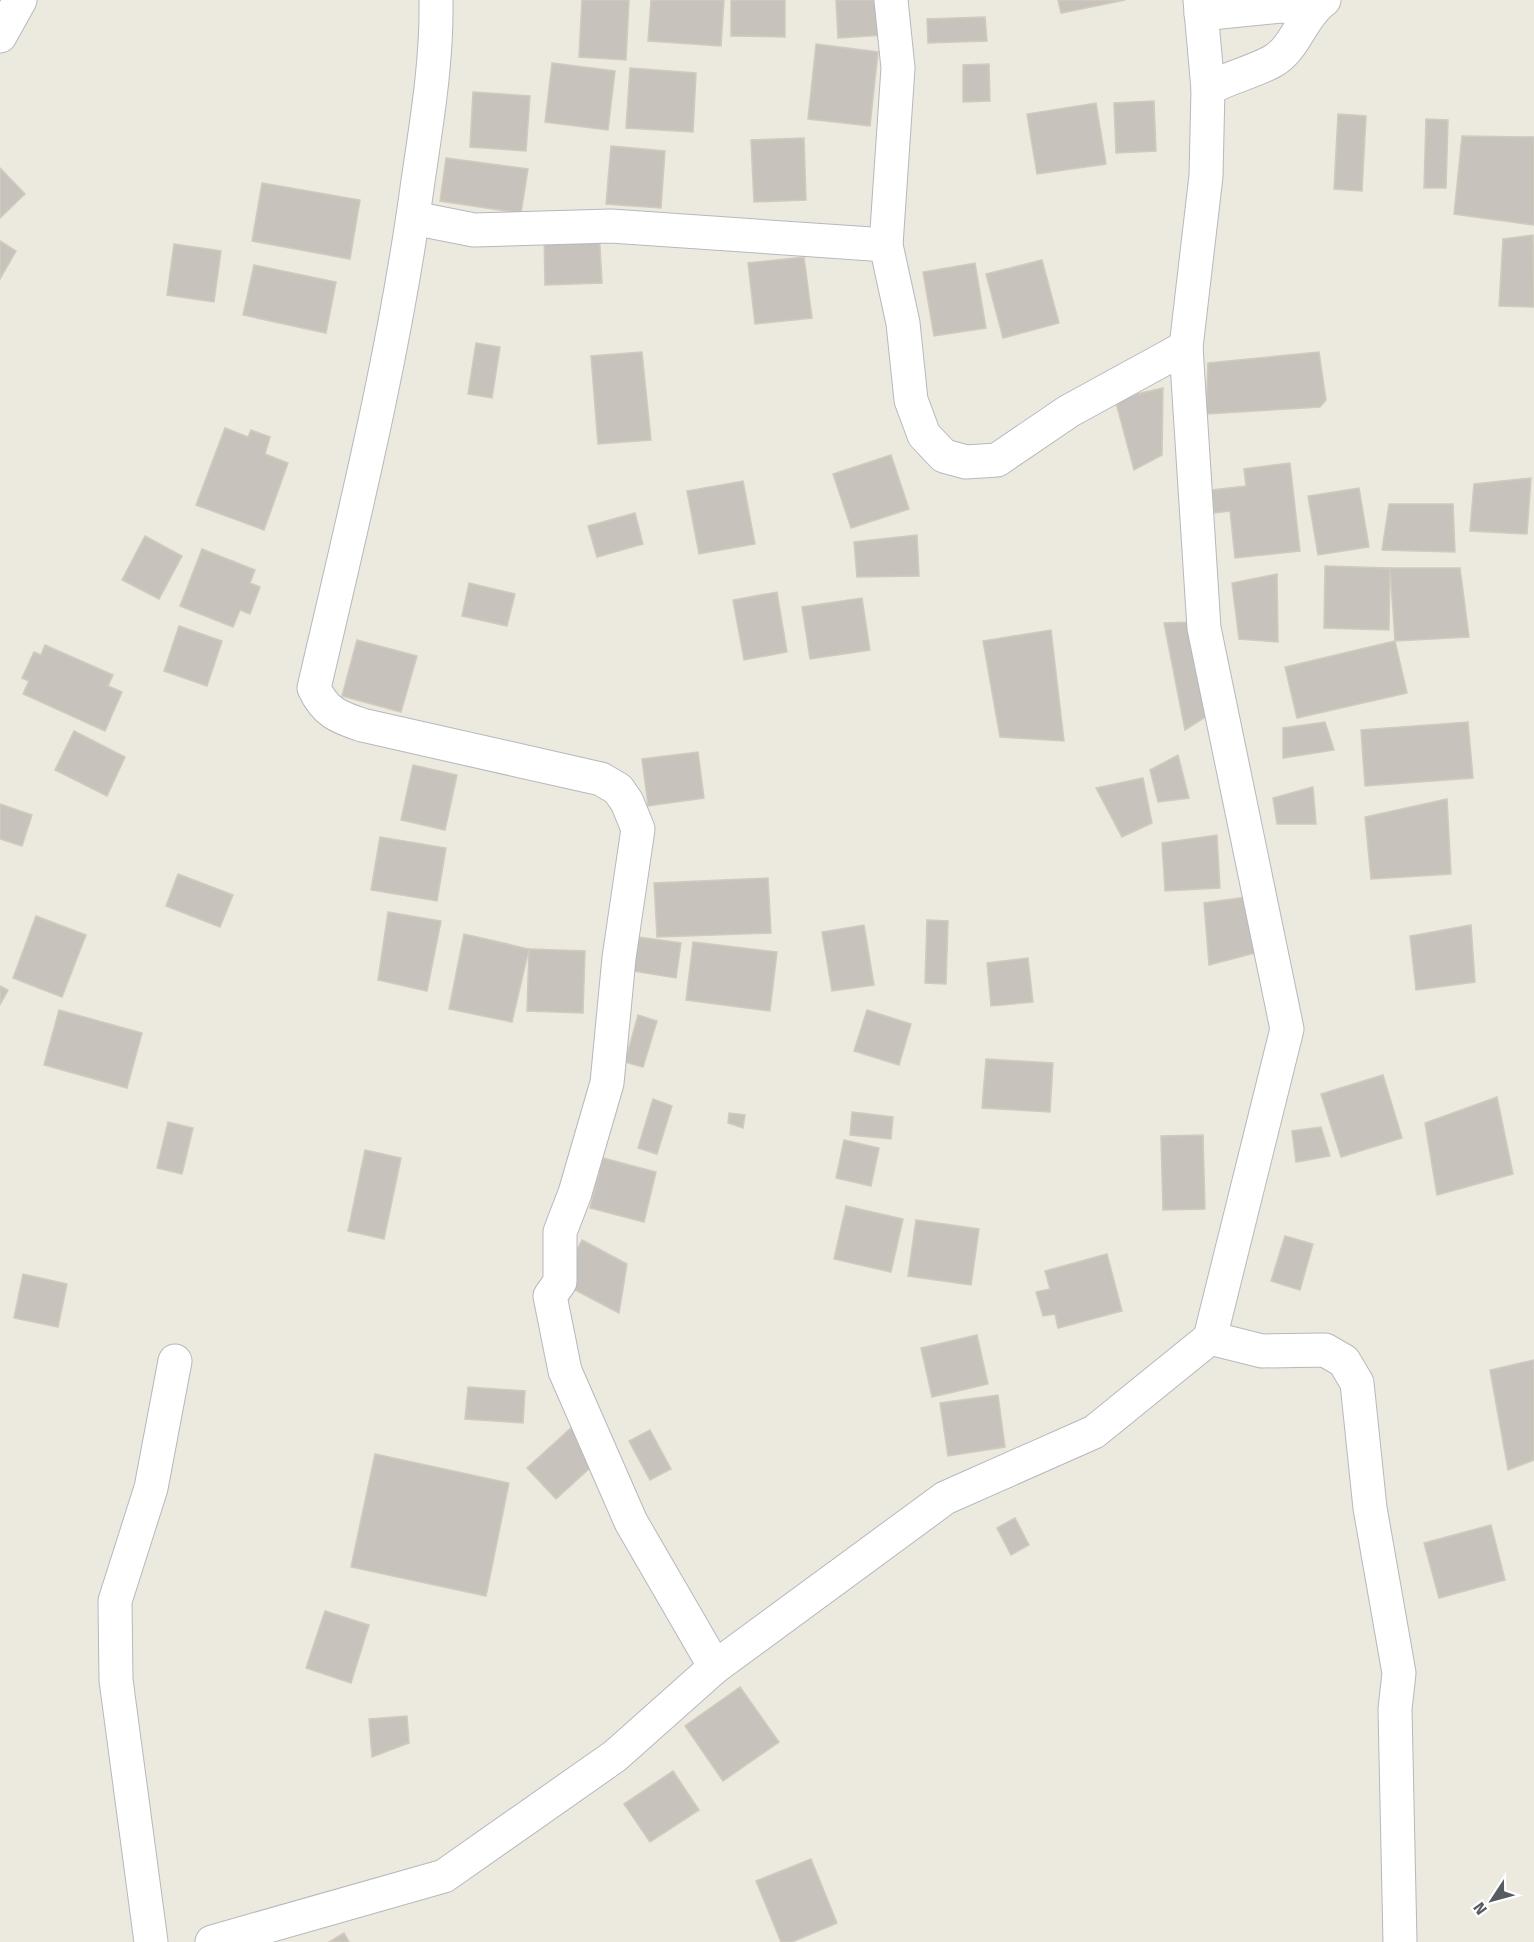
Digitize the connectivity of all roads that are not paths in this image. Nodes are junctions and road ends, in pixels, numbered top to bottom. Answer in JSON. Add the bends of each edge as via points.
{"nodes":[{"id":1,"x":20,"y":0,"type":"edge"},
{"id":2,"x":436,"y":0,"type":"edge"},
{"id":3,"x":891,"y":0,"type":"edge"},
{"id":4,"x":1317,"y":4,"type":"edge"},
{"id":5,"x":1201,"y":7,"type":"edge"},
{"id":6,"x":0,"y":36,"type":"edge"},
{"id":7,"x":1208,"y":89,"type":"junction"},
{"id":8,"x":413,"y":218,"type":"junction"},
{"id":9,"x":886,"y":245,"type":"junction"},
{"id":10,"x":1186,"y":347,"type":"junction"},
{"id":11,"x":1210,"y":1338,"type":"junction"},
{"id":12,"x":174,"y":1361,"type":"dead end"},
{"id":13,"x":715,"y":1666,"type":"junction"},
{"id":14,"x":151,"y":1942,"type":"edge"},
{"id":15,"x":212,"y":1942,"type":"edge"},
{"id":16,"x":1400,"y":1942,"type":"edge"}],
"edges":[{"from":1,"to":6,"type":"street"},
{"from":2,"to":8,"type":"street","via":[[437,47]]},
{"from":3,"to":9,"type":"street","via":[[898,68]]},
{"from":4,"to":5,"type":"street"},
{"from":4,"to":7,"type":"street","via":[[1274,60]]},
{"from":5,"to":7,"type":"street"},
{"from":7,"to":10,"type":"street","via":[[1206,176]]},
{"from":8,"to":9,"type":"street","via":[[474,230],[611,226]]},
{"from":8,"to":13,"type":"street","via":[[384,388],[314,688],[321,704],[335,716],[601,779],[618,789],[627,802],[638,829],[619,958],[607,1083],[560,1232],[560,1282],[550,1296],[565,1371],[631,1522]]},
{"from":9,"to":10,"type":"street","via":[[903,323],[911,400],[924,435],[944,456],[966,462],[997,460],[1070,411]]},
{"from":10,"to":11,"type":"street","via":[[1204,628],[1287,1029]]},
{"from":11,"to":13,"type":"street","via":[[1094,1432],[945,1498]]},
{"from":11,"to":16,"type":"street","via":[[1262,1351],[1325,1350],[1344,1361],[1357,1383],[1370,1508],[1399,1673],[1395,1709]]},
{"from":12,"to":14,"type":"street","via":[[151,1488],[115,1601],[116,1680]]},
{"from":13,"to":15,"type":"street","via":[[615,1756],[444,1876]]}]}
